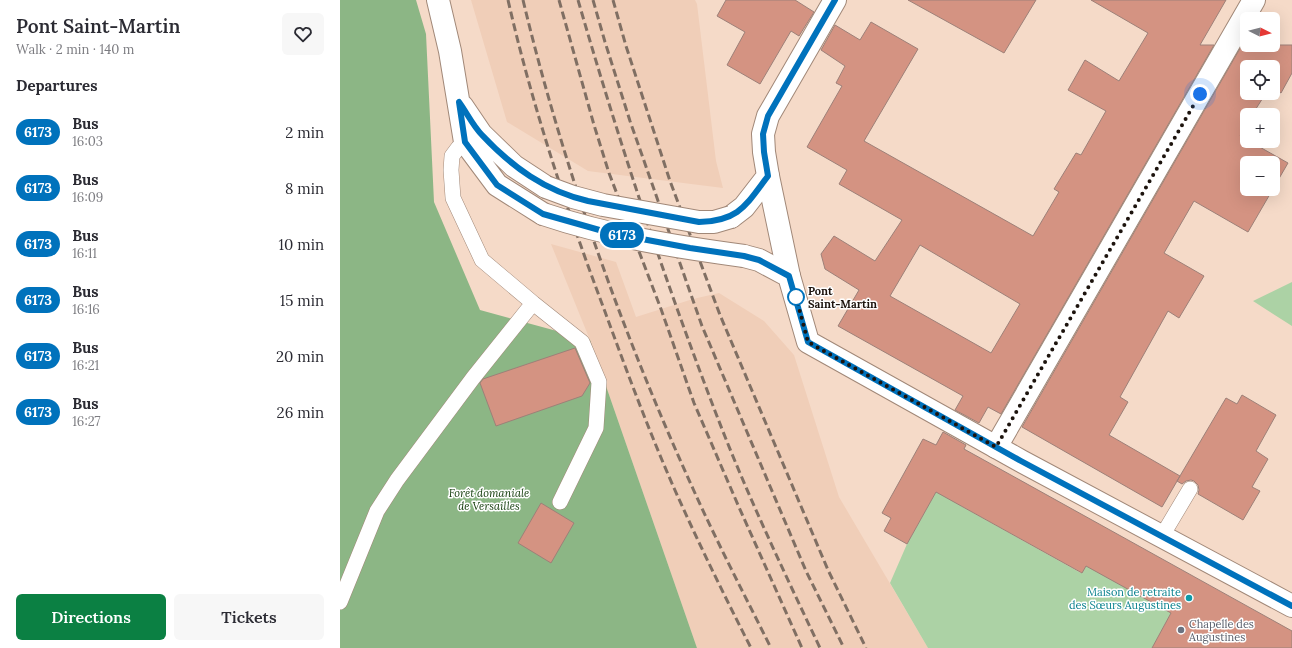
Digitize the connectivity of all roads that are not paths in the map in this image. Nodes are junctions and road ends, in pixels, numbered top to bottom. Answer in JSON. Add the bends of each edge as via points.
{"nodes":[{"id":1,"x":438,"y":0,"type":"edge"},
{"id":2,"x":835,"y":0,"type":"edge"},
{"id":3,"x":1254,"y":0,"type":"edge"},
{"id":4,"x":473,"y":138,"type":"junction"},
{"id":5,"x":768,"y":176,"type":"junction"},
{"id":6,"x":789,"y":276,"type":"junction"},
{"id":7,"x":533,"y":303,"type":"junction"},
{"id":8,"x":996,"y":447,"type":"junction"},
{"id":9,"x":1190,"y":489,"type":"dead end"},
{"id":10,"x":560,"y":502,"type":"dead end"},
{"id":11,"x":1162,"y":536,"type":"junction"},
{"id":12,"x":340,"y":602,"type":"edge"},
{"id":13,"x":1292,"y":606,"type":"edge"}],
"edges":[{"from":1,"to":4,"type":"street","via":[[459,102]]},
{"from":2,"to":5,"type":"street","via":[[768,116],[763,134]]},
{"from":3,"to":8,"type":"street"},
{"from":4,"to":5,"type":"street","bridge":true,"via":[[546,187],[573,198],[699,222],[714,222],[731,217],[744,207]]},
{"from":4,"to":6,"type":"street","bridge":true,"via":[[497,185],[543,214],[610,233],[697,250],[744,256],[759,260]]},
{"from":4,"to":7,"type":"lane","via":[[458,148],[452,156],[453,198],[482,260]]},
{"from":5,"to":6,"type":"street"},
{"from":6,"to":8,"type":"street","via":[[808,342]]},
{"from":7,"to":10,"type":"lane","via":[[582,342],[599,382],[596,428]]},
{"from":7,"to":12,"type":"lane","via":[[472,378],[397,480],[377,511]]},
{"from":8,"to":11,"type":"street"},
{"from":9,"to":11,"type":"lane"},
{"from":11,"to":13,"type":"street"}]}
